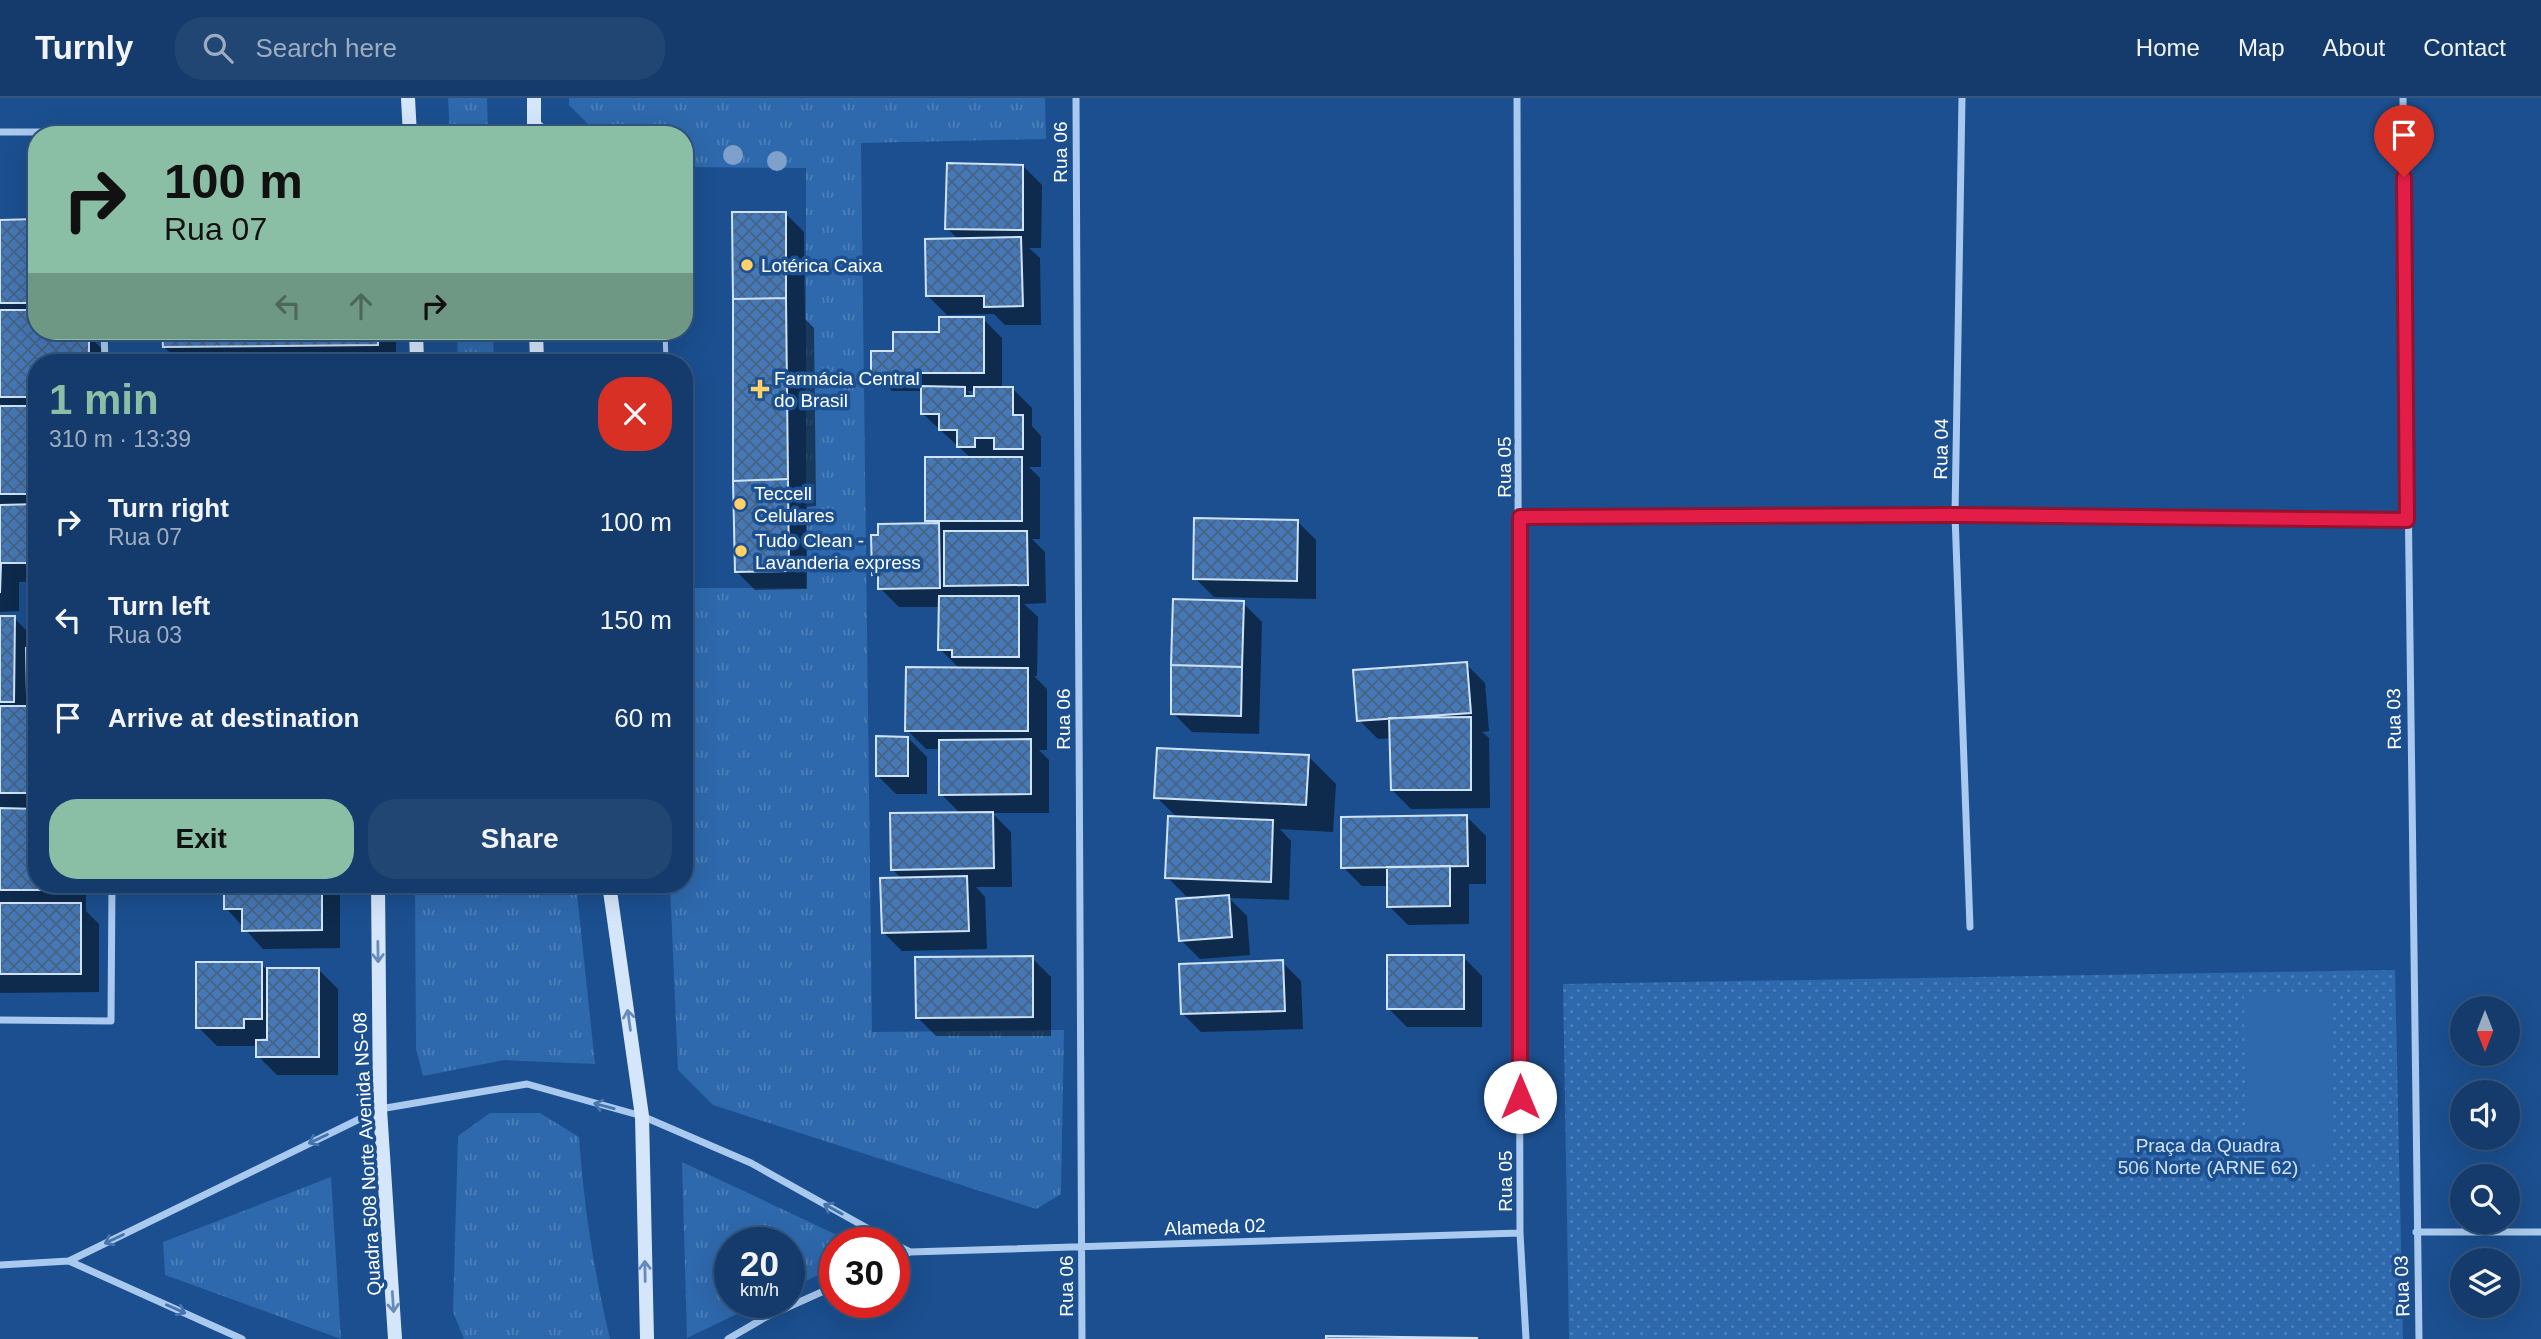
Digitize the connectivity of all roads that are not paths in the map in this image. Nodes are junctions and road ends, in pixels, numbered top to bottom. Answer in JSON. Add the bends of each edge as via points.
{"nodes":[{"id":1,"x":408,"y":98,"type":"edge"},
{"id":2,"x":534,"y":98,"type":"edge"},
{"id":3,"x":1076,"y":98,"type":"edge"},
{"id":4,"x":1517,"y":98,"type":"edge"},
{"id":5,"x":1962,"y":98,"type":"edge"},
{"id":6,"x":2403,"y":98,"type":"edge"},
{"id":7,"x":534,"y":118,"type":"junction"},
{"id":8,"x":410,"y":126,"type":"edge"},
{"id":9,"x":534,"y":126,"type":"edge"},
{"id":10,"x":542,"y":126,"type":"edge"},
{"id":11,"x":0,"y":132,"type":"edge"},
{"id":12,"x":28,"y":133,"type":"edge"},
{"id":13,"x":1955,"y":515,"type":"junction"},
{"id":14,"x":1520,"y":517,"type":"junction"},
{"id":15,"x":2407,"y":520,"type":"junction"},
{"id":16,"x":112,"y":893,"type":"edge"},
{"id":17,"x":377,"y":893,"type":"edge"},
{"id":18,"x":610,"y":893,"type":"edge"},
{"id":19,"x":1970,"y":927,"type":"dead end"},
{"id":20,"x":0,"y":1020,"type":"edge"},
{"id":21,"x":380,"y":1109,"type":"junction"},
{"id":22,"x":642,"y":1116,"type":"junction"},
{"id":23,"x":865,"y":1227,"type":"edge"},
{"id":24,"x":2416,"y":1232,"type":"junction"},
{"id":25,"x":2541,"y":1232,"type":"edge"},
{"id":26,"x":1520,"y":1233,"type":"junction"},
{"id":27,"x":1082,"y":1247,"type":"junction"},
{"id":28,"x":910,"y":1252,"type":"edge"},
{"id":29,"x":69,"y":1261,"type":"junction"},
{"id":30,"x":0,"y":1265,"type":"edge"},
{"id":31,"x":819,"y":1293,"type":"edge"},
{"id":32,"x":242,"y":1339,"type":"edge"},
{"id":33,"x":395,"y":1339,"type":"edge"},
{"id":34,"x":646,"y":1339,"type":"edge"},
{"id":35,"x":728,"y":1339,"type":"edge"},
{"id":36,"x":1082,"y":1339,"type":"edge"},
{"id":37,"x":1526,"y":1339,"type":"edge"},
{"id":38,"x":2420,"y":1339,"type":"edge"}],
"edges":[{"from":1,"to":8,"type":"street"},
{"from":2,"to":7,"type":"street"},
{"from":3,"to":27,"type":"street","name":"Rua 06"},
{"from":4,"to":14,"type":"street","name":"Rua 05"},
{"from":5,"to":13,"type":"street","name":"Rua 04"},
{"from":6,"to":15,"type":"street","name":"Rua 03"},
{"from":7,"to":9,"type":"street"},
{"from":7,"to":10,"type":"lane"},
{"from":11,"to":12,"type":"street"},
{"from":13,"to":14,"type":"street"},
{"from":13,"to":15,"type":"street"},
{"from":13,"to":19,"type":"street","name":"Rua 04"},
{"from":14,"to":26,"type":"street","name":"Rua 05"},
{"from":15,"to":24,"type":"street","name":"Rua 03"},
{"from":16,"to":20,"type":"street","via":[[111,1021]]},
{"from":17,"to":21,"type":"street","name":"Quadra 508 Norte Avenida NS-08","one_way":true},
{"from":22,"to":18,"type":"street","one_way":true},
{"from":22,"to":21,"type":"street","one_way":true,"via":[[527,1084]]},
{"from":21,"to":29,"type":"street","one_way":true},
{"from":21,"to":33,"type":"street","name":"Quadra 508 Norte Avenida NS-08","one_way":true},
{"from":23,"to":22,"type":"street","one_way":true,"via":[[751,1163]]},
{"from":34,"to":22,"type":"street","one_way":true},
{"from":24,"to":25,"type":"street"},
{"from":24,"to":38,"type":"street","name":"Rua 03"},
{"from":26,"to":27,"type":"street","name":"Alameda 02"},
{"from":26,"to":37,"type":"street","name":"Rua 05"},
{"from":27,"to":28,"type":"street","name":"Alameda 02"},
{"from":27,"to":36,"type":"street","name":"Rua 06"},
{"from":29,"to":30,"type":"street"},
{"from":29,"to":32,"type":"street","one_way":true},
{"from":31,"to":35,"type":"street"}]}
